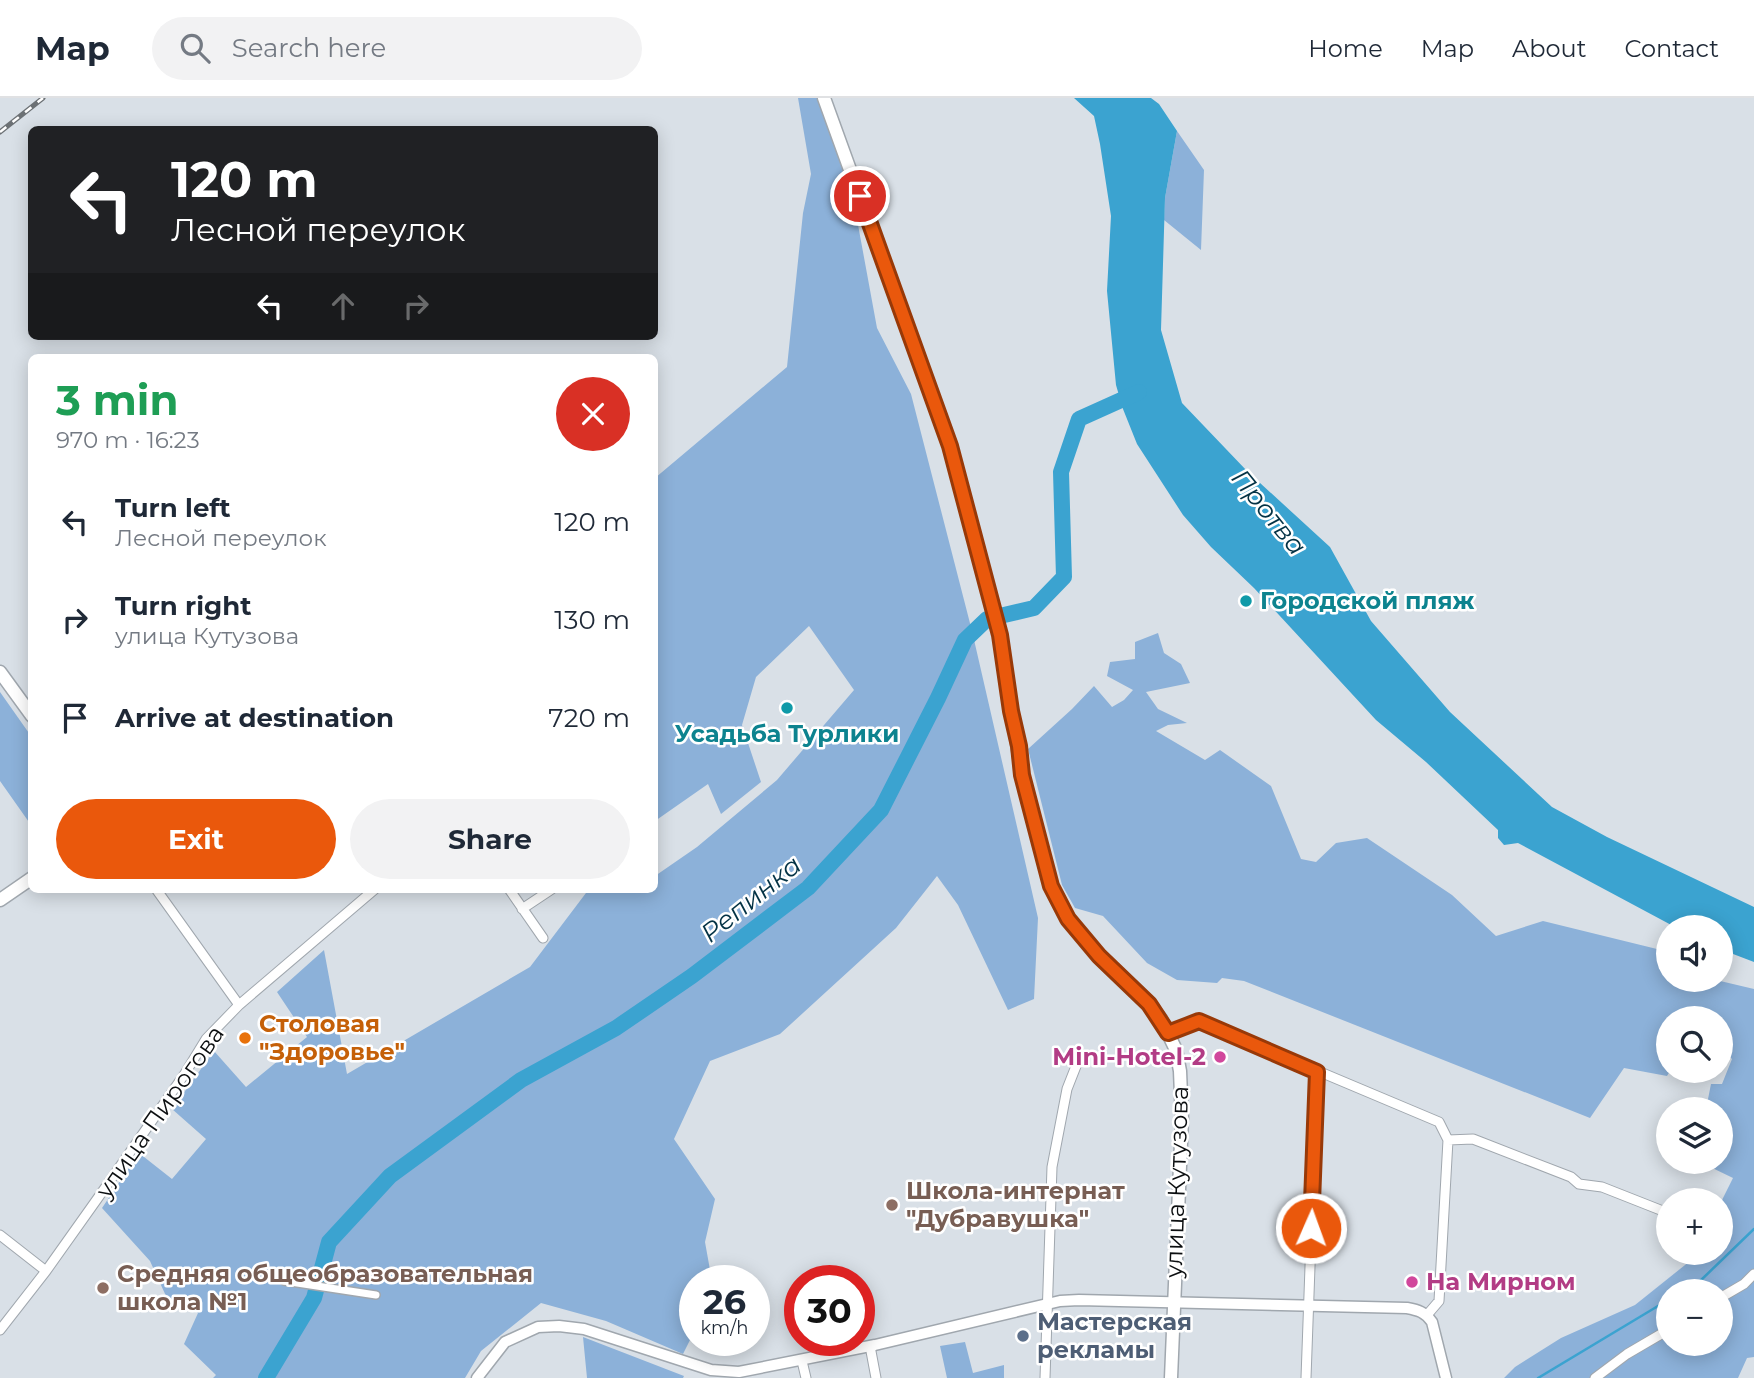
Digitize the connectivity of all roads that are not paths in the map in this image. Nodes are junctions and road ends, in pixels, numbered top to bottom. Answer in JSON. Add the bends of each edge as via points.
{"nodes":[{"id":1,"x":824,"y":98,"type":"edge"},
{"id":2,"x":1,"y":674,"type":"edge"},
{"id":3,"x":28,"y":711,"type":"edge"},
{"id":4,"x":28,"y":880,"type":"edge"},
{"id":5,"x":159,"y":893,"type":"edge"},
{"id":6,"x":370,"y":893,"type":"edge"},
{"id":7,"x":512,"y":893,"type":"edge"},
{"id":8,"x":546,"y":893,"type":"edge"},
{"id":9,"x":0,"y":900,"type":"edge"},
{"id":10,"x":522,"y":909,"type":"junction"},
{"id":11,"x":543,"y":938,"type":"dead end"},
{"id":12,"x":239,"y":1005,"type":"junction"},
{"id":13,"x":1168,"y":1033,"type":"junction"},
{"id":14,"x":1080,"y":1056,"type":"dead end"},
{"id":15,"x":1317,"y":1072,"type":"junction"},
{"id":16,"x":1448,"y":1140,"type":"junction"},
{"id":17,"x":1656,"y":1208,"type":"edge"},
{"id":18,"x":0,"y":1235,"type":"edge"},
{"id":19,"x":46,"y":1271,"type":"junction"},
{"id":20,"x":1754,"y":1274,"type":"edge"},
{"id":21,"x":284,"y":1281,"type":"dead end"},
{"id":22,"x":1733,"y":1290,"type":"edge"},
{"id":23,"x":376,"y":1295,"type":"dead end"},
{"id":24,"x":1174,"y":1302,"type":"junction"},
{"id":25,"x":1046,"y":1305,"type":"junction"},
{"id":26,"x":1308,"y":1306,"type":"junction"},
{"id":27,"x":1427,"y":1315,"type":"junction"},
{"id":28,"x":0,"y":1330,"type":"edge"},
{"id":29,"x":1656,"y":1337,"type":"edge"},
{"id":30,"x":875,"y":1345,"type":"edge"},
{"id":31,"x":825,"y":1356,"type":"edge"},
{"id":32,"x":872,"y":1356,"type":"edge"},
{"id":33,"x":802,"y":1361,"type":"junction"},
{"id":34,"x":710,"y":1374,"type":"edge"},
{"id":35,"x":477,"y":1378,"type":"edge"},
{"id":36,"x":806,"y":1378,"type":"edge"},
{"id":37,"x":876,"y":1378,"type":"edge"},
{"id":38,"x":1045,"y":1378,"type":"edge"},
{"id":39,"x":1171,"y":1378,"type":"edge"},
{"id":40,"x":1306,"y":1378,"type":"edge"},
{"id":41,"x":1446,"y":1378,"type":"edge"},
{"id":42,"x":1595,"y":1378,"type":"edge"}],
"edges":[{"from":1,"to":13,"type":"main road","name":"улица Кутузова","via":[[950,446],[998,627],[1022,775],[1051,886],[1068,919],[1149,1004]]},
{"from":2,"to":3,"type":"main road"},
{"from":4,"to":9,"type":"main road"},
{"from":5,"to":12,"type":"street"},
{"from":6,"to":12,"type":"street","name":"улица Пирогова"},
{"from":7,"to":10,"type":"street"},
{"from":8,"to":10,"type":"street"},
{"from":10,"to":11,"type":"street"},
{"from":12,"to":19,"type":"street","name":"улица Пирогова","via":[[206,1040]]},
{"from":13,"to":15,"type":"street","via":[[1199,1021]]},
{"from":13,"to":24,"type":"main road","name":"улица Кутузова","via":[[1180,1072],[1182,1119]]},
{"from":14,"to":25,"type":"street","via":[[1066,1089],[1052,1167]]},
{"from":15,"to":16,"type":"street","via":[[1439,1122]]},
{"from":15,"to":26,"type":"street"},
{"from":16,"to":17,"type":"street","via":[[1481,1141],[1579,1184],[1602,1187]]},
{"from":16,"to":27,"type":"street","via":[[1439,1301]]},
{"from":18,"to":19,"type":"street"},
{"from":19,"to":28,"type":"street","name":"улица Пирогова"},
{"from":20,"to":22,"type":"street"},
{"from":21,"to":23,"type":"street"},
{"from":24,"to":25,"type":"street","via":[[1079,1300]]},
{"from":24,"to":26,"type":"street"},
{"from":24,"to":39,"type":"main road","name":"улица Кутузова"},
{"from":25,"to":30,"type":"street"},
{"from":25,"to":38,"type":"street"},
{"from":26,"to":27,"type":"street","via":[[1407,1308]]},
{"from":26,"to":40,"type":"street"},
{"from":27,"to":41,"type":"street"},
{"from":29,"to":42,"type":"street"},
{"from":31,"to":33,"type":"street"},
{"from":32,"to":37,"type":"street"},
{"from":33,"to":34,"type":"street"},
{"from":33,"to":36,"type":"street"},
{"from":34,"to":35,"type":"street","via":[[610,1336],[559,1325],[538,1327],[505,1342]]}]}
